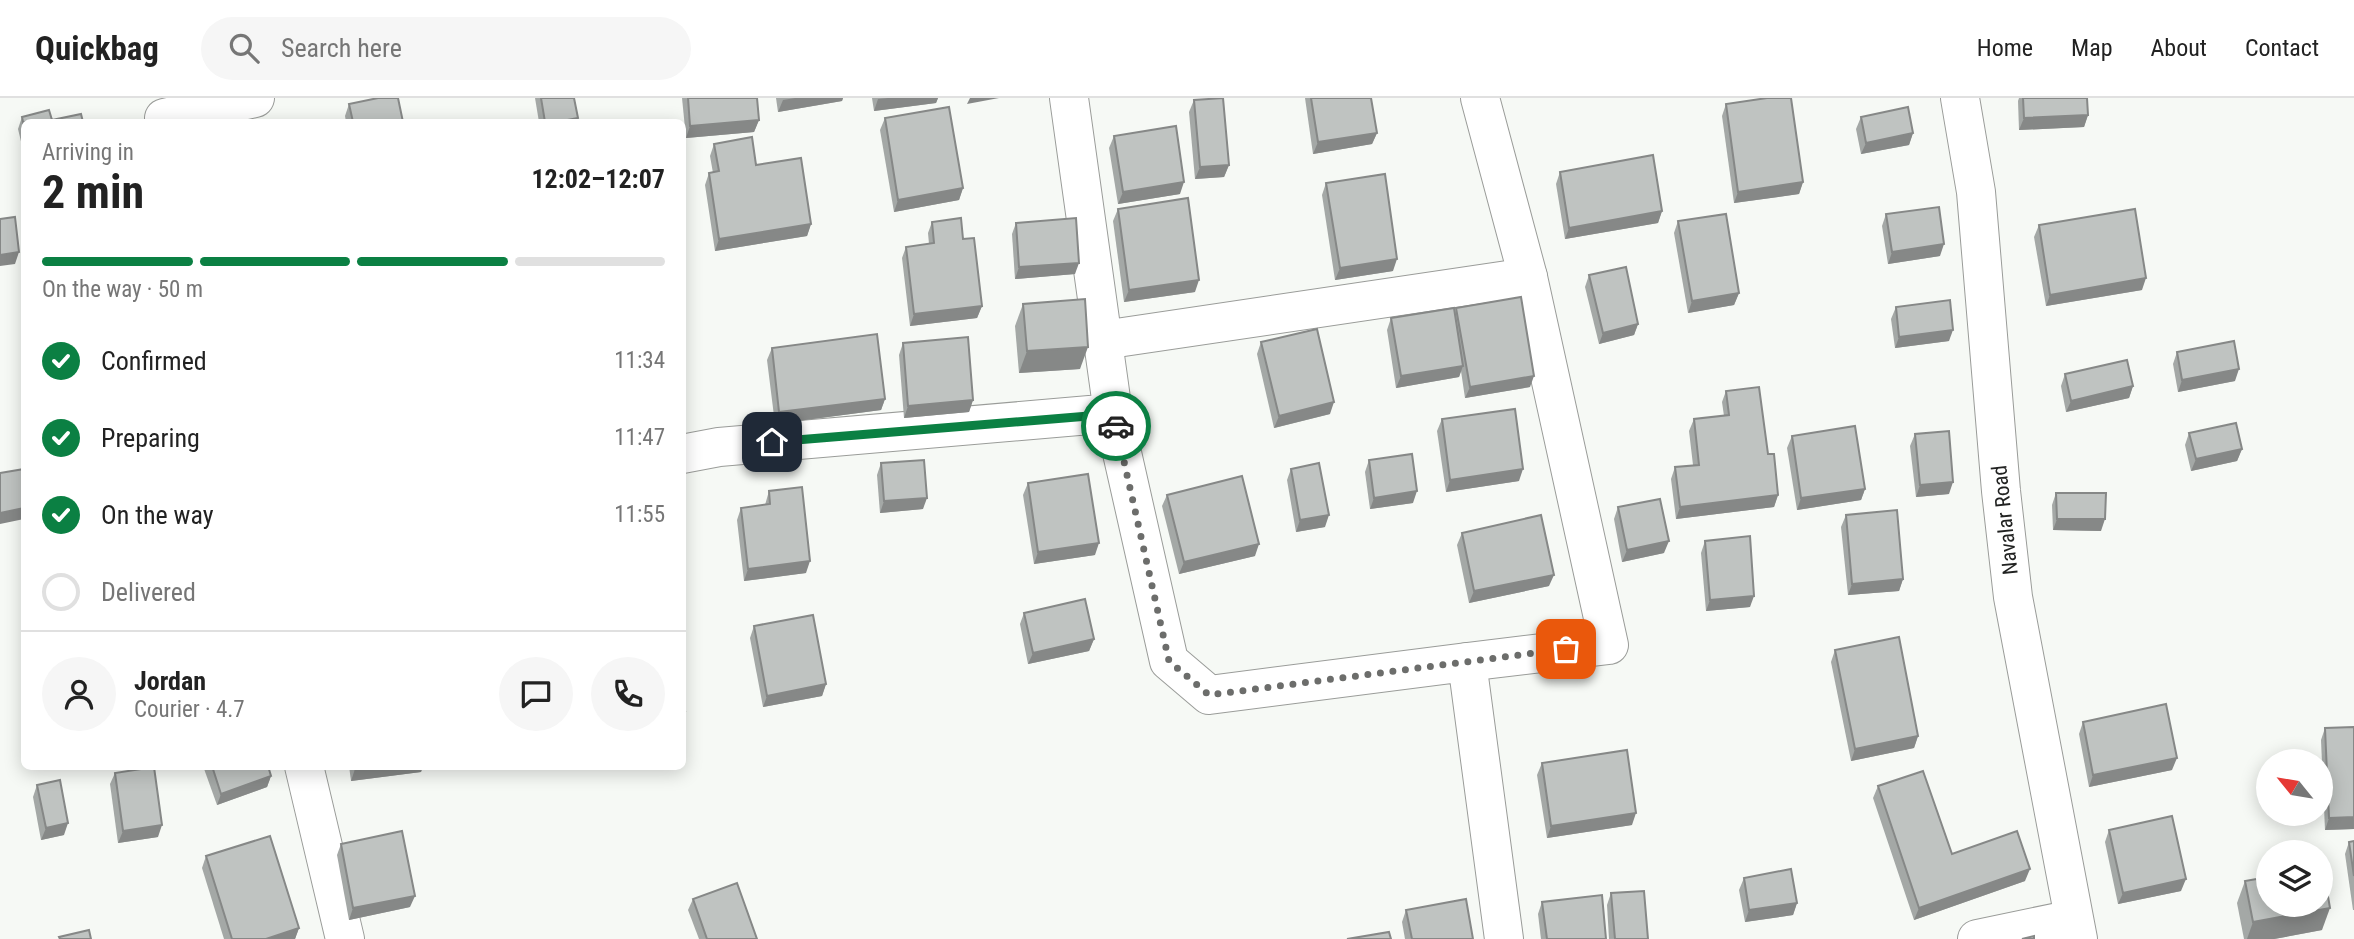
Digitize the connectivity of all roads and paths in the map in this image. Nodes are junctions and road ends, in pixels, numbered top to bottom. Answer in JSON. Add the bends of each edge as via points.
{"nodes":[{"id":1,"x":255,"y":98,"type":"edge"},
{"id":2,"x":1069,"y":98,"type":"edge"},
{"id":3,"x":1480,"y":98,"type":"edge"},
{"id":4,"x":1960,"y":98,"type":"edge"},
{"id":5,"x":163,"y":113,"type":"edge"},
{"id":6,"x":1528,"y":277,"type":"junction"},
{"id":7,"x":1103,"y":340,"type":"junction"},
{"id":8,"x":1113,"y":414,"type":"junction"},
{"id":9,"x":686,"y":453,"type":"edge"},
{"id":10,"x":1467,"y":662,"type":"junction"},
{"id":11,"x":305,"y":770,"type":"edge"},
{"id":12,"x":2075,"y":929,"type":"edge"},
{"id":13,"x":345,"y":939,"type":"edge"},
{"id":14,"x":1504,"y":939,"type":"edge"},
{"id":15,"x":1977,"y":939,"type":"edge"}],
"edges":[{"from":1,"to":5,"type":"street"},
{"from":2,"to":7,"type":"street"},
{"from":3,"to":6,"type":"street"},
{"from":4,"to":12,"type":"street","name":"Navalar Road","via":[[1976,192],[2013,597]]},
{"from":6,"to":7,"type":"street"},
{"from":6,"to":10,"type":"street","via":[[1609,645]]},
{"from":7,"to":8,"type":"street"},
{"from":8,"to":9,"type":"street"},
{"from":8,"to":10,"type":"street","via":[[1169,661],[1209,695]]},
{"from":10,"to":14,"type":"street"},
{"from":11,"to":13,"type":"street"},
{"from":12,"to":15,"type":"street"}]}
